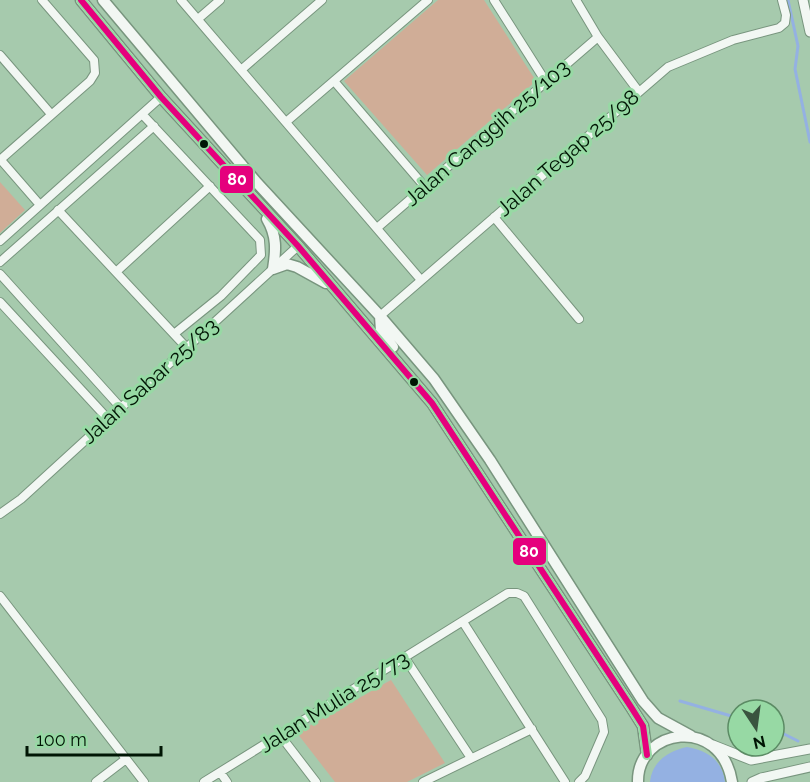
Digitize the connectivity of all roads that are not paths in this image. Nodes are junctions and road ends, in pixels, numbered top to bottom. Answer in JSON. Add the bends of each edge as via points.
{"nodes":[{"id":1,"x":42,"y":0,"type":"edge"},
{"id":2,"x":81,"y":0,"type":"edge"},
{"id":3,"x":103,"y":0,"type":"edge"},
{"id":4,"x":181,"y":0,"type":"edge"},
{"id":5,"x":220,"y":0,"type":"edge"},
{"id":6,"x":322,"y":0,"type":"edge"},
{"id":7,"x":428,"y":0,"type":"edge"},
{"id":8,"x":494,"y":0,"type":"edge"},
{"id":9,"x":576,"y":0,"type":"edge"},
{"id":10,"x":782,"y":0,"type":"edge"},
{"id":11,"x":803,"y":0,"type":"edge"},
{"id":12,"x":111,"y":9,"type":"junction"},
{"id":13,"x":198,"y":19,"type":"junction"},
{"id":14,"x":101,"y":24,"type":"junction"},
{"id":15,"x":810,"y":32,"type":"edge"},
{"id":16,"x":598,"y":37,"type":"junction"},
{"id":17,"x":0,"y":56,"type":"edge"},
{"id":18,"x":241,"y":70,"type":"junction"},
{"id":19,"x":334,"y":81,"type":"junction"},
{"id":20,"x":546,"y":82,"type":"junction"},
{"id":21,"x":639,"y":92,"type":"junction"},
{"id":22,"x":161,"y":97,"type":"junction"},
{"id":23,"x":51,"y":114,"type":"junction"},
{"id":24,"x":142,"y":114,"type":"junction"},
{"id":25,"x":286,"y":122,"type":"junction"},
{"id":26,"x":154,"y":126,"type":"junction"},
{"id":27,"x":0,"y":160,"type":"edge"},
{"id":28,"x":257,"y":183,"type":"junction"},
{"id":29,"x":210,"y":186,"type":"junction"},
{"id":30,"x":425,"y":187,"type":"junction"},
{"id":31,"x":258,"y":203,"type":"junction"},
{"id":32,"x":40,"y":205,"type":"junction"},
{"id":33,"x":58,"y":210,"type":"junction"},
{"id":34,"x":494,"y":217,"type":"junction"},
{"id":35,"x":377,"y":228,"type":"junction"},
{"id":36,"x":0,"y":241,"type":"edge"},
{"id":37,"x":298,"y":246,"type":"junction"},
{"id":38,"x":0,"y":262,"type":"edge"},
{"id":39,"x":273,"y":269,"type":"junction"},
{"id":40,"x":116,"y":272,"type":"junction"},
{"id":41,"x":0,"y":274,"type":"edge"},
{"id":42,"x":421,"y":280,"type":"junction"},
{"id":43,"x":336,"y":290,"type":"junction"},
{"id":44,"x":0,"y":302,"type":"edge"},
{"id":45,"x":380,"y":315,"type":"junction"},
{"id":46,"x":579,"y":319,"type":"dead end"},
{"id":47,"x":174,"y":334,"type":"junction"},
{"id":48,"x":186,"y":347,"type":"junction"},
{"id":49,"x":432,"y":403,"type":"junction"},
{"id":50,"x":121,"y":408,"type":"junction"},
{"id":51,"x":108,"y":419,"type":"junction"},
{"id":52,"x":0,"y":514,"type":"edge"},
{"id":53,"x":0,"y":596,"type":"edge"},
{"id":54,"x":463,"y":621,"type":"junction"},
{"id":55,"x":405,"y":658,"type":"junction"},
{"id":56,"x":532,"y":729,"type":"junction"},
{"id":57,"x":280,"y":735,"type":"junction"},
{"id":58,"x":691,"y":736,"type":"junction"},
{"id":59,"x":713,"y":745,"type":"junction"},
{"id":60,"x":810,"y":749,"type":"edge"},
{"id":61,"x":646,"y":755,"type":"junction"},
{"id":62,"x":471,"y":758,"type":"junction"},
{"id":63,"x":126,"y":759,"type":"junction"},
{"id":64,"x":810,"y":766,"type":"edge"},
{"id":65,"x":220,"y":772,"type":"junction"},
{"id":66,"x":636,"y":780,"type":"edge"},
{"id":67,"x":96,"y":782,"type":"edge"},
{"id":68,"x":144,"y":782,"type":"edge"},
{"id":69,"x":204,"y":782,"type":"edge"},
{"id":70,"x":227,"y":782,"type":"edge"},
{"id":71,"x":315,"y":782,"type":"edge"},
{"id":72,"x":423,"y":782,"type":"edge"},
{"id":73,"x":566,"y":782,"type":"edge"},
{"id":74,"x":579,"y":782,"type":"edge"},
{"id":75,"x":732,"y":782,"type":"edge"},
{"id":76,"x":752,"y":782,"type":"edge"}],
"edges":[{"from":1,"to":23,"type":"street","via":[[94,60],[95,73],[90,81]]},
{"from":2,"to":14,"type":"main road"},
{"from":3,"to":12,"type":"main road"},
{"from":4,"to":13,"type":"street"},
{"from":5,"to":13,"type":"street"},
{"from":6,"to":18,"type":"street"},
{"from":7,"to":19,"type":"street"},
{"from":8,"to":20,"type":"street"},
{"from":9,"to":16,"type":"street"},
{"from":10,"to":21,"type":"street","name":"Jalan Tegap 25/98","via":[[785,23],[778,28],[733,40],[668,67]]},
{"from":11,"to":15,"type":"street"},
{"from":12,"to":14,"type":"main road","via":[[99,11]]},
{"from":12,"to":28,"type":"main road"},
{"from":13,"to":18,"type":"street"},
{"from":14,"to":22,"type":"main road"},
{"from":16,"to":20,"type":"street","name":"Jalan Canggih 25/103"},
{"from":16,"to":21,"type":"street"},
{"from":17,"to":23,"type":"street"},
{"from":18,"to":25,"type":"street"},
{"from":19,"to":25,"type":"street"},
{"from":19,"to":30,"type":"street"},
{"from":20,"to":30,"type":"street","name":"Jalan Canggih 25/103"},
{"from":21,"to":34,"type":"street","name":"Jalan Tegap 25/98"},
{"from":22,"to":24,"type":"street"},
{"from":22,"to":31,"type":"main road"},
{"from":23,"to":27,"type":"street"},
{"from":24,"to":26,"type":"street"},
{"from":24,"to":32,"type":"street"},
{"from":25,"to":35,"type":"street"},
{"from":26,"to":29,"type":"street"},
{"from":26,"to":33,"type":"street"},
{"from":27,"to":32,"type":"street"},
{"from":28,"to":37,"type":"main road","via":[[299,237]]},
{"from":28,"to":45,"type":"main road"},
{"from":29,"to":40,"type":"street"},
{"from":29,"to":47,"type":"street","via":[[260,240],[261,255]]},
{"from":30,"to":35,"type":"street","name":"Jalan Canggih 25/103"},
{"from":31,"to":37,"type":"main road"},
{"from":31,"to":39,"type":"main road","via":[[273,228]]},
{"from":32,"to":36,"type":"street"},
{"from":33,"to":38,"type":"street"},
{"from":33,"to":40,"type":"street"},
{"from":34,"to":42,"type":"street","name":"Jalan Tegap 25/98"},
{"from":34,"to":46,"type":"street"},
{"from":35,"to":42,"type":"street"},
{"from":37,"to":39,"type":"street","name":"Jalan Sabar 25/83"},
{"from":37,"to":43,"type":"main road"},
{"from":39,"to":43,"type":"main road","via":[[287,264],[297,267]]},
{"from":39,"to":48,"type":"street","name":"Jalan Sabar 25/83"},
{"from":40,"to":47,"type":"street"},
{"from":41,"to":50,"type":"street"},
{"from":42,"to":45,"type":"street","name":"Jalan Tegap 25/98"},
{"from":43,"to":49,"type":"main road"},
{"from":44,"to":51,"type":"street"},
{"from":45,"to":49,"type":"main road","via":[[381,331]]},
{"from":45,"to":58,"type":"main road","via":[[434,379],[490,460],[643,701],[658,717]]},
{"from":47,"to":48,"type":"street"},
{"from":48,"to":50,"type":"street","name":"Jalan Sabar 25/83"},
{"from":49,"to":61,"type":"main road","via":[[631,706],[643,726]]},
{"from":50,"to":51,"type":"street","name":"Jalan Sabar 25/83"},
{"from":51,"to":52,"type":"street","name":"Jalan Sabar 25/83"},
{"from":53,"to":63,"type":"street"},
{"from":54,"to":55,"type":"street","name":"Jalan Mulia 25/73"},
{"from":54,"to":56,"type":"street"},
{"from":54,"to":74,"type":"street","name":"Jalan Mulia 25/73","via":[[508,593],[524,596],[602,720],[604,732]]},
{"from":55,"to":57,"type":"street","name":"Jalan Mulia 25/73"},
{"from":55,"to":62,"type":"street"},
{"from":56,"to":62,"type":"street"},
{"from":56,"to":73,"type":"street"},
{"from":57,"to":65,"type":"street","name":"Jalan Mulia 25/73"},
{"from":57,"to":71,"type":"street"},
{"from":58,"to":59,"type":"main road"},
{"from":58,"to":61,"type":"main road","via":[[666,740]]},
{"from":59,"to":60,"type":"street","via":[[751,759]]},
{"from":59,"to":75,"type":"main road","via":[[730,768]]},
{"from":61,"to":66,"type":"main road"},
{"from":62,"to":72,"type":"street"},
{"from":63,"to":67,"type":"street"},
{"from":63,"to":68,"type":"street"},
{"from":64,"to":76,"type":"street"},
{"from":65,"to":69,"type":"street","name":"Jalan Mulia 25/73"},
{"from":65,"to":70,"type":"street"}]}
